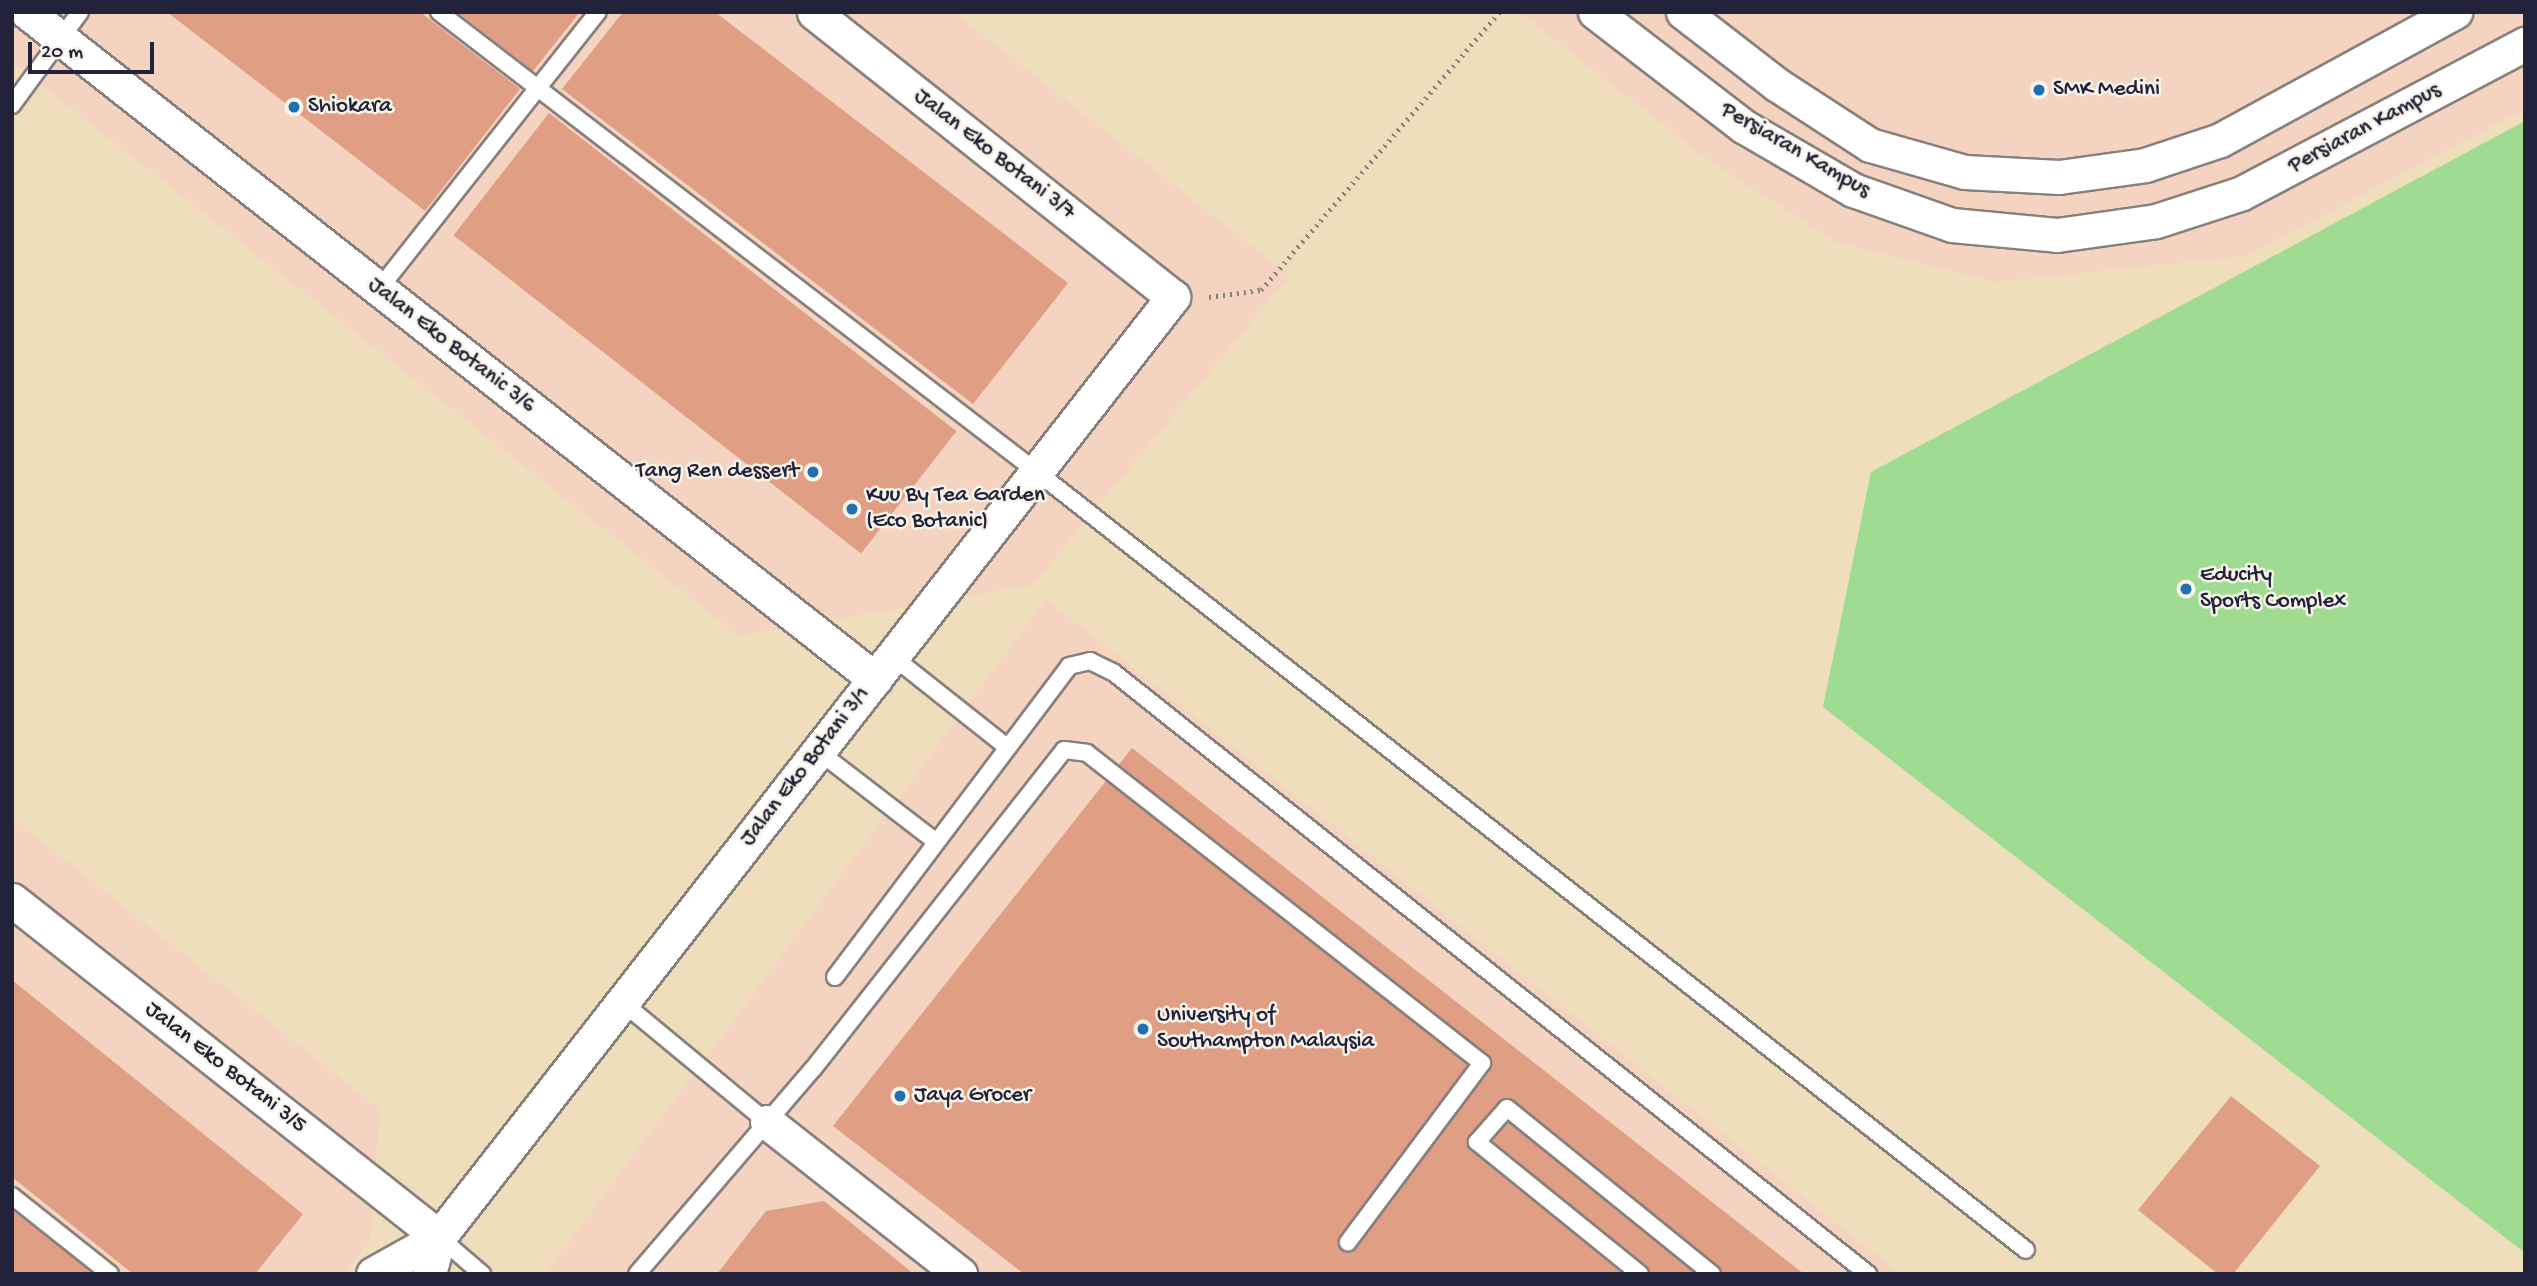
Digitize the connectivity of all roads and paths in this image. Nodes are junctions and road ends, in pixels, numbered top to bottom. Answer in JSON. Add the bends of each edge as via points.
{"nodes":[{"id":1,"x":27,"y":12,"type":"edge"},
{"id":2,"x":80,"y":12,"type":"edge"},
{"id":3,"x":439,"y":12,"type":"edge"},
{"id":4,"x":598,"y":12,"type":"edge"},
{"id":5,"x":814,"y":12,"type":"edge"},
{"id":6,"x":1499,"y":12,"type":"edge"},
{"id":7,"x":1595,"y":12,"type":"edge"},
{"id":8,"x":1683,"y":12,"type":"edge"},
{"id":9,"x":2455,"y":12,"type":"edge"},
{"id":10,"x":60,"y":38,"type":"junction"},
{"id":11,"x":2525,"y":44,"type":"edge"},
{"id":12,"x":538,"y":88,"type":"junction"},
{"id":13,"x":12,"y":105,"type":"edge"},
{"id":14,"x":379,"y":289,"type":"junction"},
{"id":15,"x":1173,"y":297,"type":"junction"},
{"id":16,"x":1037,"y":472,"type":"junction"},
{"id":17,"x":883,"y":667,"type":"junction"},
{"id":18,"x":1007,"y":747,"type":"junction"},
{"id":19,"x":818,"y":751,"type":"junction"},
{"id":20,"x":936,"y":842,"type":"junction"},
{"id":21,"x":12,"y":900,"type":"edge"},
{"id":22,"x":835,"y":977,"type":"dead end"},
{"id":23,"x":622,"y":1002,"type":"junction"},
{"id":24,"x":767,"y":1122,"type":"junction"},
{"id":25,"x":12,"y":1196,"type":"edge"},
{"id":26,"x":439,"y":1237,"type":"junction"},
{"id":27,"x":1348,"y":1242,"type":"dead end"},
{"id":28,"x":2026,"y":1250,"type":"dead end"},
{"id":29,"x":110,"y":1274,"type":"edge"},
{"id":30,"x":373,"y":1274,"type":"edge"},
{"id":31,"x":429,"y":1274,"type":"edge"},
{"id":32,"x":482,"y":1274,"type":"edge"},
{"id":33,"x":637,"y":1274,"type":"edge"},
{"id":34,"x":961,"y":1274,"type":"edge"},
{"id":35,"x":1640,"y":1274,"type":"edge"},
{"id":36,"x":1712,"y":1274,"type":"edge"},
{"id":37,"x":1868,"y":1274,"type":"edge"}],
"edges":[{"from":1,"to":10,"type":"street","name":"Jalan Eko Botanic 3/6"},
{"from":2,"to":10,"type":"lane"},
{"from":3,"to":12,"type":"lane"},
{"from":4,"to":12,"type":"lane"},
{"from":5,"to":15,"type":"street","name":"Jalan Eko Botani 3/7"},
{"from":6,"to":15,"type":"path","via":[[1261,290]]},
{"from":7,"to":11,"type":"street","name":"Persiaran Kampus","via":[[1743,126],[1853,190],[1952,225],[2057,235],[2156,221],[2242,194]]},
{"from":8,"to":9,"type":"street","name":"Persiaran Kampus","via":[[1776,84],[1870,145],[1965,172],[2059,177],[2145,165],[2220,139]]},
{"from":10,"to":13,"type":"lane"},
{"from":10,"to":14,"type":"street","name":"Jalan Eko Botanic 3/6"},
{"from":12,"to":14,"type":"lane"},
{"from":12,"to":16,"type":"lane"},
{"from":14,"to":17,"type":"street","name":"Jalan Eko Botanic 3/6"},
{"from":15,"to":16,"type":"street","name":"Jalan Eko Botani 3/1"},
{"from":16,"to":17,"type":"street","name":"Jalan Eko Botani 3/1"},
{"from":16,"to":28,"type":"lane"},
{"from":17,"to":18,"type":"lane"},
{"from":17,"to":19,"type":"street","name":"Jalan Eko Botani 3/1"},
{"from":18,"to":20,"type":"lane"},
{"from":18,"to":37,"type":"lane","via":[[1069,666],[1090,661],[1113,672]]},
{"from":19,"to":20,"type":"lane"},
{"from":19,"to":23,"type":"street","name":"Jalan Eko Botani 3/1"},
{"from":20,"to":22,"type":"lane"},
{"from":21,"to":26,"type":"street","name":"Jalan Eko Botani 3/5"},
{"from":23,"to":24,"type":"lane"},
{"from":23,"to":26,"type":"street","name":"Jalan Eko Botani 3/1"},
{"from":24,"to":27,"type":"lane","via":[[1064,750],[1087,753],[1482,1063]]},
{"from":24,"to":33,"type":"lane"},
{"from":24,"to":34,"type":"street"},
{"from":25,"to":29,"type":"lane"},
{"from":26,"to":30,"type":"street","name":"Jalan Eko Botani 3/1"},
{"from":26,"to":31,"type":"street","name":"Jalan Eko Botani 3/1"},
{"from":26,"to":32,"type":"lane"},
{"from":35,"to":36,"type":"lane","via":[[1478,1142],[1507,1108]]}]}
